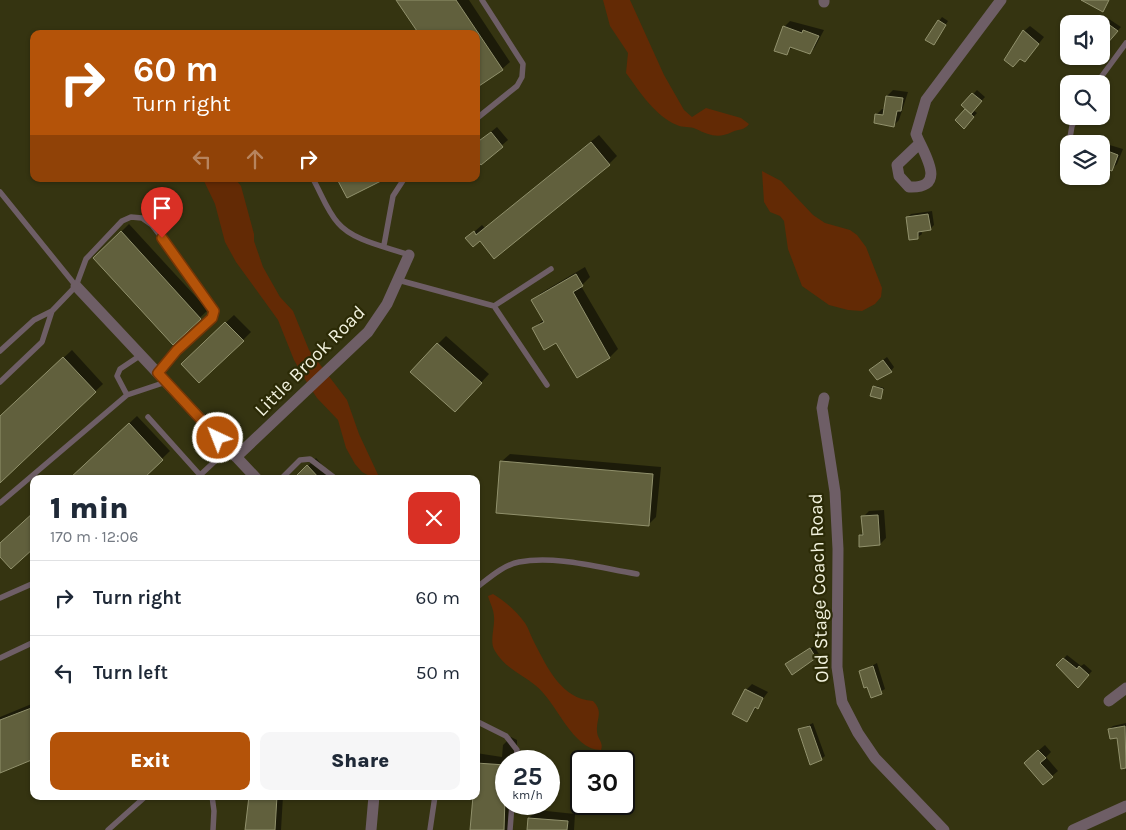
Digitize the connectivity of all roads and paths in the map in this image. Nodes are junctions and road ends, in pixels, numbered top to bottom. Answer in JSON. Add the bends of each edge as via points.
{"nodes":[{"id":1,"x":482,"y":0,"type":"edge"},
{"id":2,"x":1001,"y":0,"type":"edge"},
{"id":3,"x":1126,"y":43,"type":"edge"},
{"id":4,"x":1103,"y":75,"type":"edge"},
{"id":5,"x":480,"y":116,"type":"edge"},
{"id":6,"x":919,"y":144,"type":"dead end"},
{"id":7,"x":316,"y":182,"type":"edge"},
{"id":8,"x":402,"y":182,"type":"edge"},
{"id":9,"x":0,"y":192,"type":"edge"},
{"id":10,"x":384,"y":245,"type":"junction"},
{"id":11,"x":408,"y":255,"type":"joint"},
{"id":12,"x":551,"y":268,"type":"dead end"},
{"id":13,"x":398,"y":280,"type":"junction"},
{"id":14,"x":76,"y":286,"type":"junction"},
{"id":15,"x":494,"y":306,"type":"junction"},
{"id":16,"x":52,"y":311,"type":"junction"},
{"id":17,"x":0,"y":351,"type":"edge"},
{"id":18,"x":141,"y":355,"type":"junction"},
{"id":19,"x":158,"y":373,"type":"junction"},
{"id":20,"x":0,"y":382,"type":"edge"},
{"id":21,"x":166,"y":382,"type":"junction"},
{"id":22,"x":547,"y":385,"type":"dead end"},
{"id":23,"x":127,"y":395,"type":"junction"},
{"id":24,"x":824,"y":398,"type":"dead end"},
{"id":25,"x":148,"y":417,"type":"dead end"},
{"id":26,"x":232,"y":453,"type":"junction"},
{"id":27,"x":33,"y":475,"type":"edge"},
{"id":28,"x":196,"y":475,"type":"edge"},
{"id":29,"x":201,"y":475,"type":"edge"},
{"id":30,"x":253,"y":475,"type":"edge"},
{"id":31,"x":285,"y":475,"type":"edge"},
{"id":32,"x":331,"y":475,"type":"edge"},
{"id":33,"x":30,"y":477,"type":"edge"},
{"id":34,"x":0,"y":503,"type":"edge"},
{"id":35,"x":637,"y":574,"type":"dead end"},
{"id":36,"x":30,"y":585,"type":"edge"},
{"id":37,"x":480,"y":585,"type":"edge"},
{"id":38,"x":0,"y":598,"type":"edge"},
{"id":39,"x":30,"y":644,"type":"edge"},
{"id":40,"x":0,"y":658,"type":"edge"},
{"id":41,"x":1125,"y":690,"type":"edge"},
{"id":42,"x":1109,"y":701,"type":"dead end"},
{"id":43,"x":480,"y":722,"type":"edge"},
{"id":44,"x":516,"y":750,"type":"edge"},
{"id":45,"x":142,"y":800,"type":"edge"},
{"id":46,"x":212,"y":800,"type":"edge"},
{"id":47,"x":374,"y":800,"type":"edge"},
{"id":48,"x":434,"y":800,"type":"edge"},
{"id":49,"x":1126,"y":806,"type":"edge"},
{"id":50,"x":511,"y":815,"type":"edge"},
{"id":51,"x":108,"y":830,"type":"edge"},
{"id":52,"x":213,"y":830,"type":"edge"},
{"id":53,"x":371,"y":830,"type":"edge"},
{"id":54,"x":430,"y":830,"type":"edge"},
{"id":55,"x":510,"y":830,"type":"edge"},
{"id":56,"x":944,"y":830,"type":"edge"},
{"id":57,"x":1073,"y":830,"type":"edge"}],
"edges":[{"from":1,"to":5,"type":"lane","via":[[523,64],[517,86]]},
{"from":2,"to":6,"type":"street","via":[[926,100],[916,134]]},
{"from":3,"to":4,"type":"lane"},
{"from":7,"to":10,"type":"lane","via":[[338,224],[356,237]]},
{"from":8,"to":10,"type":"lane","via":[[393,196]]},
{"from":9,"to":14,"type":"lane"},
{"from":10,"to":11,"type":"lane"},
{"from":11,"to":13,"type":"street","name":"Little Brook Road"},
{"from":12,"to":15,"type":"lane"},
{"from":13,"to":15,"type":"lane"},
{"from":13,"to":26,"type":"street","name":"Little Brook Road","via":[[388,304],[368,332]]},
{"from":14,"to":16,"type":"lane"},
{"from":14,"to":18,"type":"street"},
{"from":14,"to":19,"type":"lane","via":[[86,259],[122,221],[131,217],[142,218],[152,225],[214,311],[212,318],[177,350]]},
{"from":15,"to":22,"type":"lane"},
{"from":16,"to":17,"type":"lane","via":[[34,320]]},
{"from":16,"to":20,"type":"lane","via":[[42,342]]},
{"from":18,"to":19,"type":"street"},
{"from":18,"to":23,"type":"lane","via":[[120,368],[117,376]]},
{"from":19,"to":21,"type":"street"},
{"from":21,"to":23,"type":"lane"},
{"from":21,"to":26,"type":"street"},
{"from":23,"to":27,"type":"lane"},
{"from":24,"to":56,"type":"street","name":"Old Stage Coach Road","via":[[822,408],[835,492],[837,667],[842,702],[875,758]]},
{"from":25,"to":28,"type":"lane"},
{"from":26,"to":29,"type":"lane"},
{"from":26,"to":30,"type":"street"},
{"from":31,"to":32,"type":"lane","via":[[300,460],[310,459]]},
{"from":33,"to":34,"type":"lane"},
{"from":35,"to":37,"type":"lane","via":[[557,562],[517,562]]},
{"from":36,"to":38,"type":"lane"},
{"from":39,"to":40,"type":"lane"},
{"from":41,"to":42,"type":"street"},
{"from":43,"to":44,"type":"lane","via":[[506,736]]},
{"from":45,"to":51,"type":"lane"},
{"from":46,"to":52,"type":"lane"},
{"from":47,"to":53,"type":"street"},
{"from":48,"to":54,"type":"lane"},
{"from":49,"to":57,"type":"street"},
{"from":50,"to":55,"type":"lane"}]}
